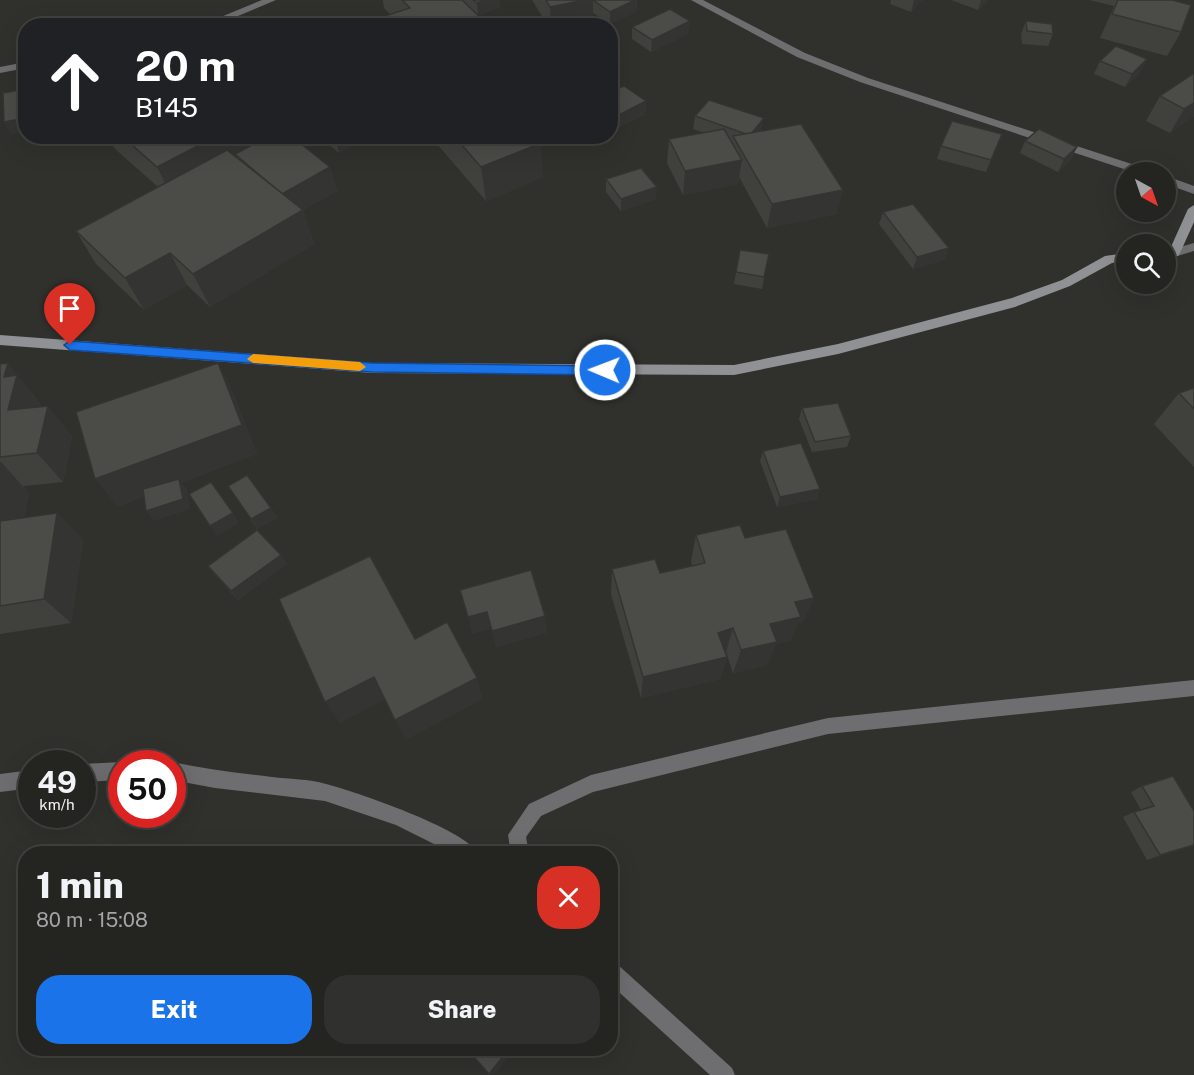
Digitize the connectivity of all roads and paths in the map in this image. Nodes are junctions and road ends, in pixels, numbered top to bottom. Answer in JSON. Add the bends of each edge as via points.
{"nodes":[{"id":1,"x":271,"y":0,"type":"edge"},
{"id":2,"x":696,"y":0,"type":"edge"},
{"id":3,"x":225,"y":18,"type":"edge"},
{"id":4,"x":18,"y":67,"type":"edge"},
{"id":5,"x":0,"y":70,"type":"edge"},
{"id":6,"x":1116,"y":163,"type":"edge"},
{"id":7,"x":1176,"y":183,"type":"edge"},
{"id":8,"x":1194,"y":189,"type":"edge"},
{"id":9,"x":1194,"y":209,"type":"edge"},
{"id":10,"x":1176,"y":242,"type":"edge"},
{"id":11,"x":1194,"y":247,"type":"edge"},
{"id":12,"x":1176,"y":252,"type":"edge"},
{"id":13,"x":1116,"y":258,"type":"edge"},
{"id":14,"x":0,"y":340,"type":"edge"},
{"id":15,"x":1194,"y":688,"type":"edge"},
{"id":16,"x":186,"y":774,"type":"edge"},
{"id":17,"x":18,"y":781,"type":"edge"},
{"id":18,"x":0,"y":783,"type":"edge"},
{"id":19,"x":459,"y":846,"type":"edge"},
{"id":20,"x":518,"y":846,"type":"edge"},
{"id":21,"x":618,"y":978,"type":"edge"},
{"id":22,"x":725,"y":1075,"type":"edge"}],
"edges":[{"from":1,"to":3,"type":"street"},
{"from":2,"to":6,"type":"street","via":[[801,55],[864,80]]},
{"from":4,"to":5,"type":"street"},
{"from":7,"to":8,"type":"street"},
{"from":9,"to":10,"type":"main road"},
{"from":11,"to":12,"type":"street"},
{"from":13,"to":14,"type":"main road","via":[[1015,303],[838,349],[734,370],[372,368]]},
{"from":15,"to":20,"type":"street","via":[[828,726],[591,784],[535,810],[516,835]]},
{"from":16,"to":19,"type":"street","via":[[325,792],[398,817]]},
{"from":17,"to":18,"type":"street"},
{"from":21,"to":22,"type":"street"}]}
